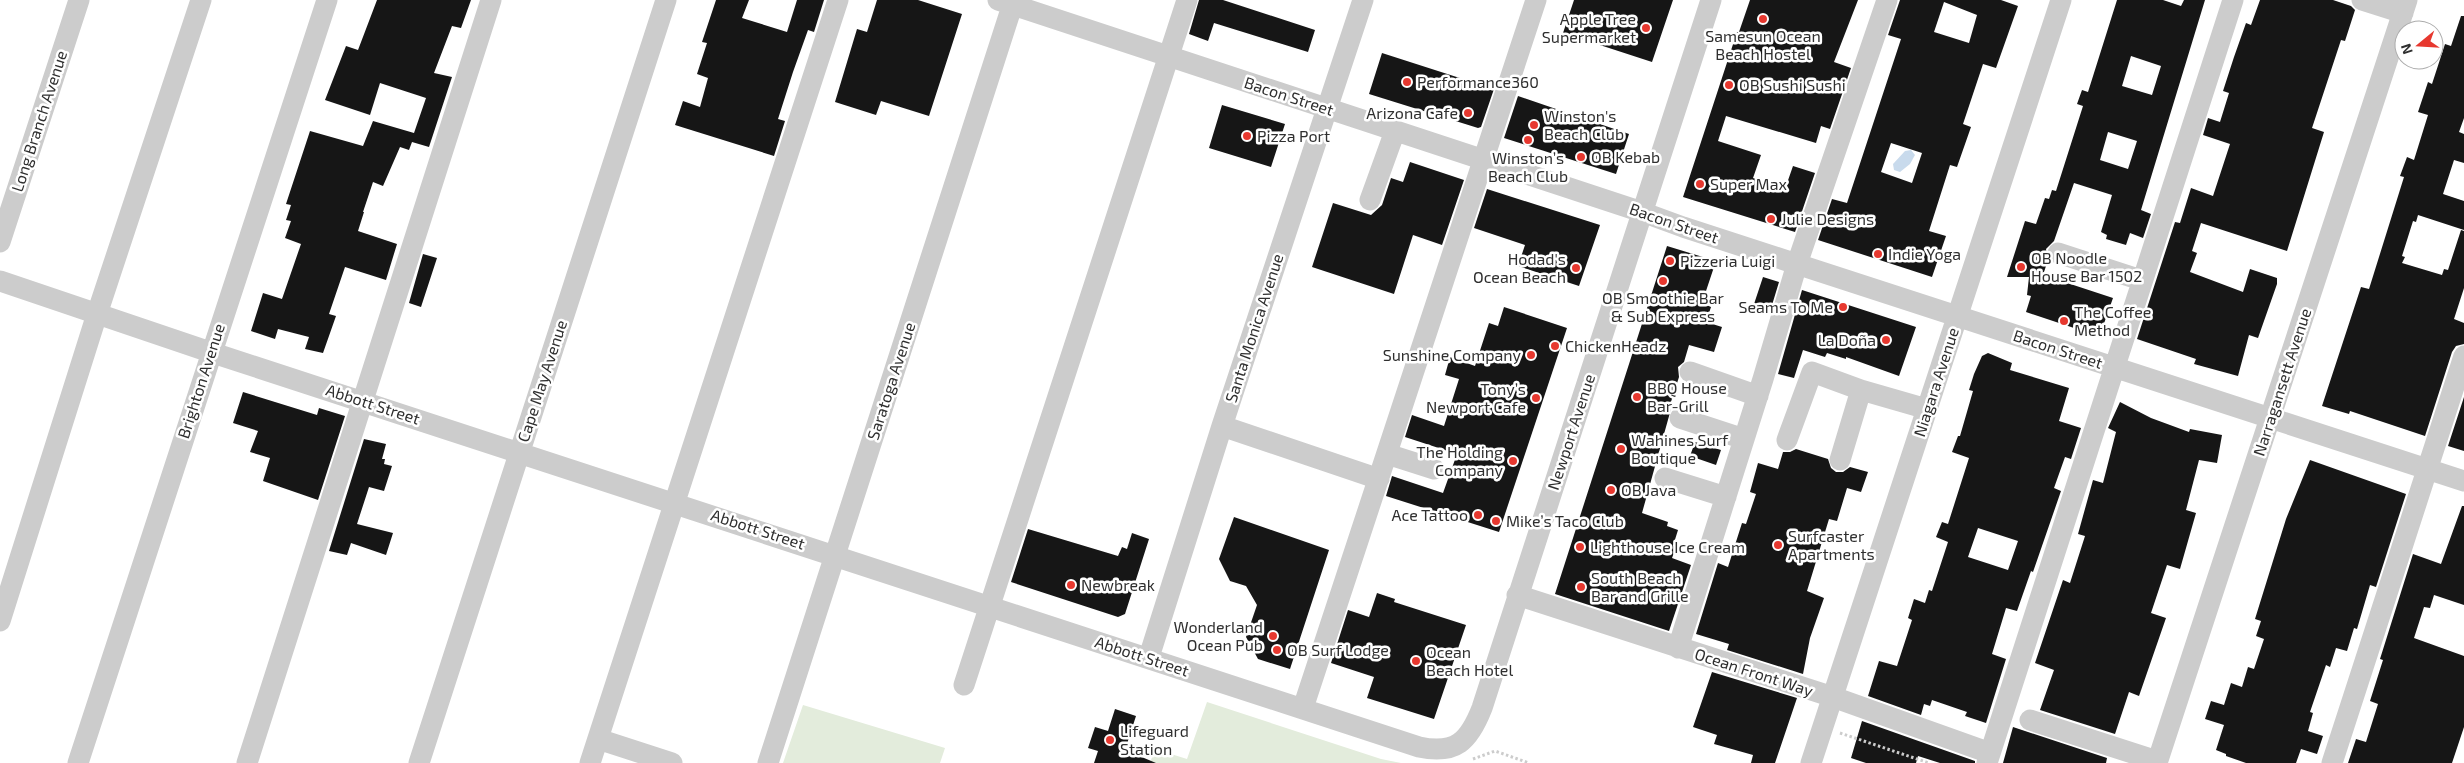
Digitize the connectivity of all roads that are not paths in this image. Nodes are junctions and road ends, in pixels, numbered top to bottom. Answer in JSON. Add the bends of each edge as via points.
{"nodes":[{"id":1,"x":79,"y":0,"type":"edge"},
{"id":2,"x":201,"y":0,"type":"edge"},
{"id":3,"x":327,"y":0,"type":"edge"},
{"id":4,"x":491,"y":0,"type":"edge"},
{"id":5,"x":666,"y":0,"type":"edge"},
{"id":6,"x":838,"y":0,"type":"edge"},
{"id":7,"x":1187,"y":0,"type":"edge"},
{"id":8,"x":1363,"y":0,"type":"edge"},
{"id":9,"x":1536,"y":0,"type":"edge"},
{"id":10,"x":1711,"y":0,"type":"edge"},
{"id":11,"x":1886,"y":0,"type":"edge"},
{"id":12,"x":2061,"y":0,"type":"edge"},
{"id":13,"x":2232,"y":0,"type":"edge"},
{"id":14,"x":2362,"y":0,"type":"edge"},
{"id":15,"x":1008,"y":2,"type":"edge"},
{"id":16,"x":2405,"y":6,"type":"edge"},
{"id":17,"x":1169,"y":56,"type":"junction"},
{"id":18,"x":1327,"y":108,"type":"junction"},
{"id":19,"x":1395,"y":131,"type":"junction"},
{"id":20,"x":1484,"y":161,"type":"junction"},
{"id":21,"x":1370,"y":200,"type":"dead end"},
{"id":22,"x":1642,"y":212,"type":"junction"},
{"id":23,"x":0,"y":242,"type":"edge"},
{"id":24,"x":2058,"y":253,"type":"dead end"},
{"id":25,"x":1797,"y":264,"type":"junction"},
{"id":26,"x":2141,"y":280,"type":"junction"},
{"id":27,"x":0,"y":281,"type":"edge"},
{"id":28,"x":97,"y":314,"type":"junction"},
{"id":29,"x":1958,"y":316,"type":"junction"},
{"id":30,"x":210,"y":352,"type":"junction"},
{"id":31,"x":2464,"y":356,"type":"edge"},
{"id":32,"x":2114,"y":367,"type":"junction"},
{"id":33,"x":1690,"y":372,"type":"dead end"},
{"id":34,"x":1861,"y":390,"type":"junction"},
{"id":35,"x":1758,"y":396,"type":"junction"},
{"id":36,"x":363,"y":400,"type":"junction"},
{"id":37,"x":1927,"y":409,"type":"junction"},
{"id":38,"x":2270,"y":417,"type":"junction"},
{"id":39,"x":1680,"y":418,"type":"dead end"},
{"id":40,"x":1222,"y":426,"type":"junction"},
{"id":41,"x":1744,"y":439,"type":"junction"},
{"id":42,"x":1787,"y":440,"type":"dead end"},
{"id":43,"x":520,"y":452,"type":"junction"},
{"id":44,"x":1387,"y":454,"type":"junction"},
{"id":45,"x":1840,"y":460,"type":"dead end"},
{"id":46,"x":1434,"y":469,"type":"dead end"},
{"id":47,"x":2429,"y":469,"type":"junction"},
{"id":48,"x":1665,"y":478,"type":"dead end"},
{"id":49,"x":1379,"y":479,"type":"junction"},
{"id":50,"x":2464,"y":481,"type":"edge"},
{"id":51,"x":1726,"y":497,"type":"junction"},
{"id":52,"x":674,"y":503,"type":"junction"},
{"id":53,"x":835,"y":554,"type":"junction"},
{"id":54,"x":1517,"y":595,"type":"junction"},
{"id":55,"x":990,"y":606,"type":"junction"},
{"id":56,"x":0,"y":621,"type":"edge"},
{"id":57,"x":1678,"y":648,"type":"junction"},
{"id":58,"x":1149,"y":657,"type":"junction"},
{"id":59,"x":964,"y":685,"type":"dead end"},
{"id":60,"x":1487,"y":692,"type":"joint"},
{"id":61,"x":1832,"y":697,"type":"junction"},
{"id":62,"x":1303,"y":708,"type":"junction"},
{"id":63,"x":2030,"y":720,"type":"dead end"},
{"id":64,"x":598,"y":739,"type":"junction"},
{"id":65,"x":1988,"y":758,"type":"edge"},
{"id":66,"x":2157,"y":762,"type":"edge"},
{"id":67,"x":78,"y":763,"type":"edge"},
{"id":68,"x":247,"y":763,"type":"edge"},
{"id":69,"x":419,"y":763,"type":"edge"},
{"id":70,"x":590,"y":763,"type":"edge"},
{"id":71,"x":672,"y":763,"type":"edge"},
{"id":72,"x":768,"y":763,"type":"edge"},
{"id":73,"x":1811,"y":763,"type":"edge"},
{"id":74,"x":2332,"y":763,"type":"edge"}],
"edges":[{"from":1,"to":23,"type":"street","name":"Long Branch Avenue"},
{"from":2,"to":28,"type":"street"},
{"from":3,"to":30,"type":"street","name":"Brighton Avenue"},
{"from":4,"to":36,"type":"street"},
{"from":5,"to":43,"type":"street","name":"Cape May Avenue"},
{"from":6,"to":52,"type":"street"},
{"from":7,"to":17,"type":"street"},
{"from":8,"to":18,"type":"street","name":"Santa Monica Avenue"},
{"from":9,"to":20,"type":"street"},
{"from":10,"to":22,"type":"street","name":"Newport Avenue"},
{"from":11,"to":25,"type":"street"},
{"from":12,"to":29,"type":"street","name":"Niagara Avenue"},
{"from":13,"to":26,"type":"street"},
{"from":14,"to":16,"type":"street"},
{"from":15,"to":17,"type":"street","name":"Bacon Street"},
{"from":15,"to":53,"type":"street","name":"Saratoga Avenue"},
{"from":16,"to":38,"type":"street","name":"Narragansett Avenue"},
{"from":17,"to":18,"type":"street","name":"Bacon Street"},
{"from":17,"to":55,"type":"street"},
{"from":18,"to":19,"type":"street","name":"Bacon Street"},
{"from":18,"to":40,"type":"street","name":"Santa Monica Avenue"},
{"from":19,"to":20,"type":"street","name":"Bacon Street"},
{"from":19,"to":21,"type":"street"},
{"from":20,"to":22,"type":"street","name":"Bacon Street"},
{"from":20,"to":44,"type":"street"},
{"from":22,"to":25,"type":"street","name":"Bacon Street"},
{"from":22,"to":54,"type":"street","name":"Newport Avenue"},
{"from":24,"to":26,"type":"street"},
{"from":25,"to":29,"type":"street","name":"Bacon Street"},
{"from":25,"to":35,"type":"street"},
{"from":26,"to":32,"type":"street"},
{"from":27,"to":28,"type":"street","name":"Abbott Street"},
{"from":28,"to":30,"type":"street","name":"Abbott Street"},
{"from":28,"to":56,"type":"street"},
{"from":29,"to":32,"type":"street","name":"Bacon Street"},
{"from":29,"to":37,"type":"street","name":"Niagara Avenue"},
{"from":30,"to":36,"type":"street","name":"Abbott Street"},
{"from":30,"to":67,"type":"street","name":"Brighton Avenue"},
{"from":31,"to":47,"type":"street"},
{"from":32,"to":38,"type":"street","name":"Bacon Street"},
{"from":32,"to":65,"type":"street"},
{"from":33,"to":35,"type":"street"},
{"from":34,"to":37,"type":"street"},
{"from":34,"to":42,"type":"street","via":[[1812,372]]},
{"from":34,"to":45,"type":"street"},
{"from":35,"to":41,"type":"street"},
{"from":36,"to":43,"type":"street","name":"Abbott Street"},
{"from":36,"to":68,"type":"street"},
{"from":37,"to":61,"type":"street","name":"Niagara Avenue"},
{"from":38,"to":47,"type":"street","name":"Bacon Street"},
{"from":38,"to":66,"type":"street","name":"Narragansett Avenue"},
{"from":39,"to":41,"type":"street"},
{"from":40,"to":49,"type":"street"},
{"from":40,"to":58,"type":"street","name":"Santa Monica Avenue"},
{"from":41,"to":51,"type":"street"},
{"from":43,"to":52,"type":"street","name":"Abbott Street"},
{"from":43,"to":69,"type":"street","name":"Cape May Avenue"},
{"from":44,"to":46,"type":"street"},
{"from":44,"to":49,"type":"street"},
{"from":47,"to":50,"type":"street","name":"Bacon Street"},
{"from":47,"to":74,"type":"street"},
{"from":48,"to":51,"type":"street"},
{"from":49,"to":62,"type":"street"},
{"from":51,"to":57,"type":"street"},
{"from":52,"to":53,"type":"street","name":"Abbott Street"},
{"from":52,"to":64,"type":"street"},
{"from":53,"to":55,"type":"street","name":"Abbott Street"},
{"from":53,"to":72,"type":"street","name":"Saratoga Avenue"},
{"from":54,"to":57,"type":"street","name":"Ocean Front Way"},
{"from":54,"to":60,"type":"street","name":"Newport Avenue"},
{"from":55,"to":58,"type":"street","name":"Abbott Street"},
{"from":55,"to":59,"type":"street"},
{"from":57,"to":61,"type":"street","name":"Ocean Front Way"},
{"from":58,"to":62,"type":"street","name":"Abbott Street"},
{"from":60,"to":62,"type":"street","name":"Abbott Street","via":[[1478,720],[1463,741],[1452,748],[1436,750]]},
{"from":61,"to":65,"type":"street","name":"Ocean Front Way"},
{"from":61,"to":73,"type":"street","name":"Niagara Avenue"},
{"from":63,"to":66,"type":"street"},
{"from":64,"to":70,"type":"street"},
{"from":64,"to":71,"type":"street"}]}
